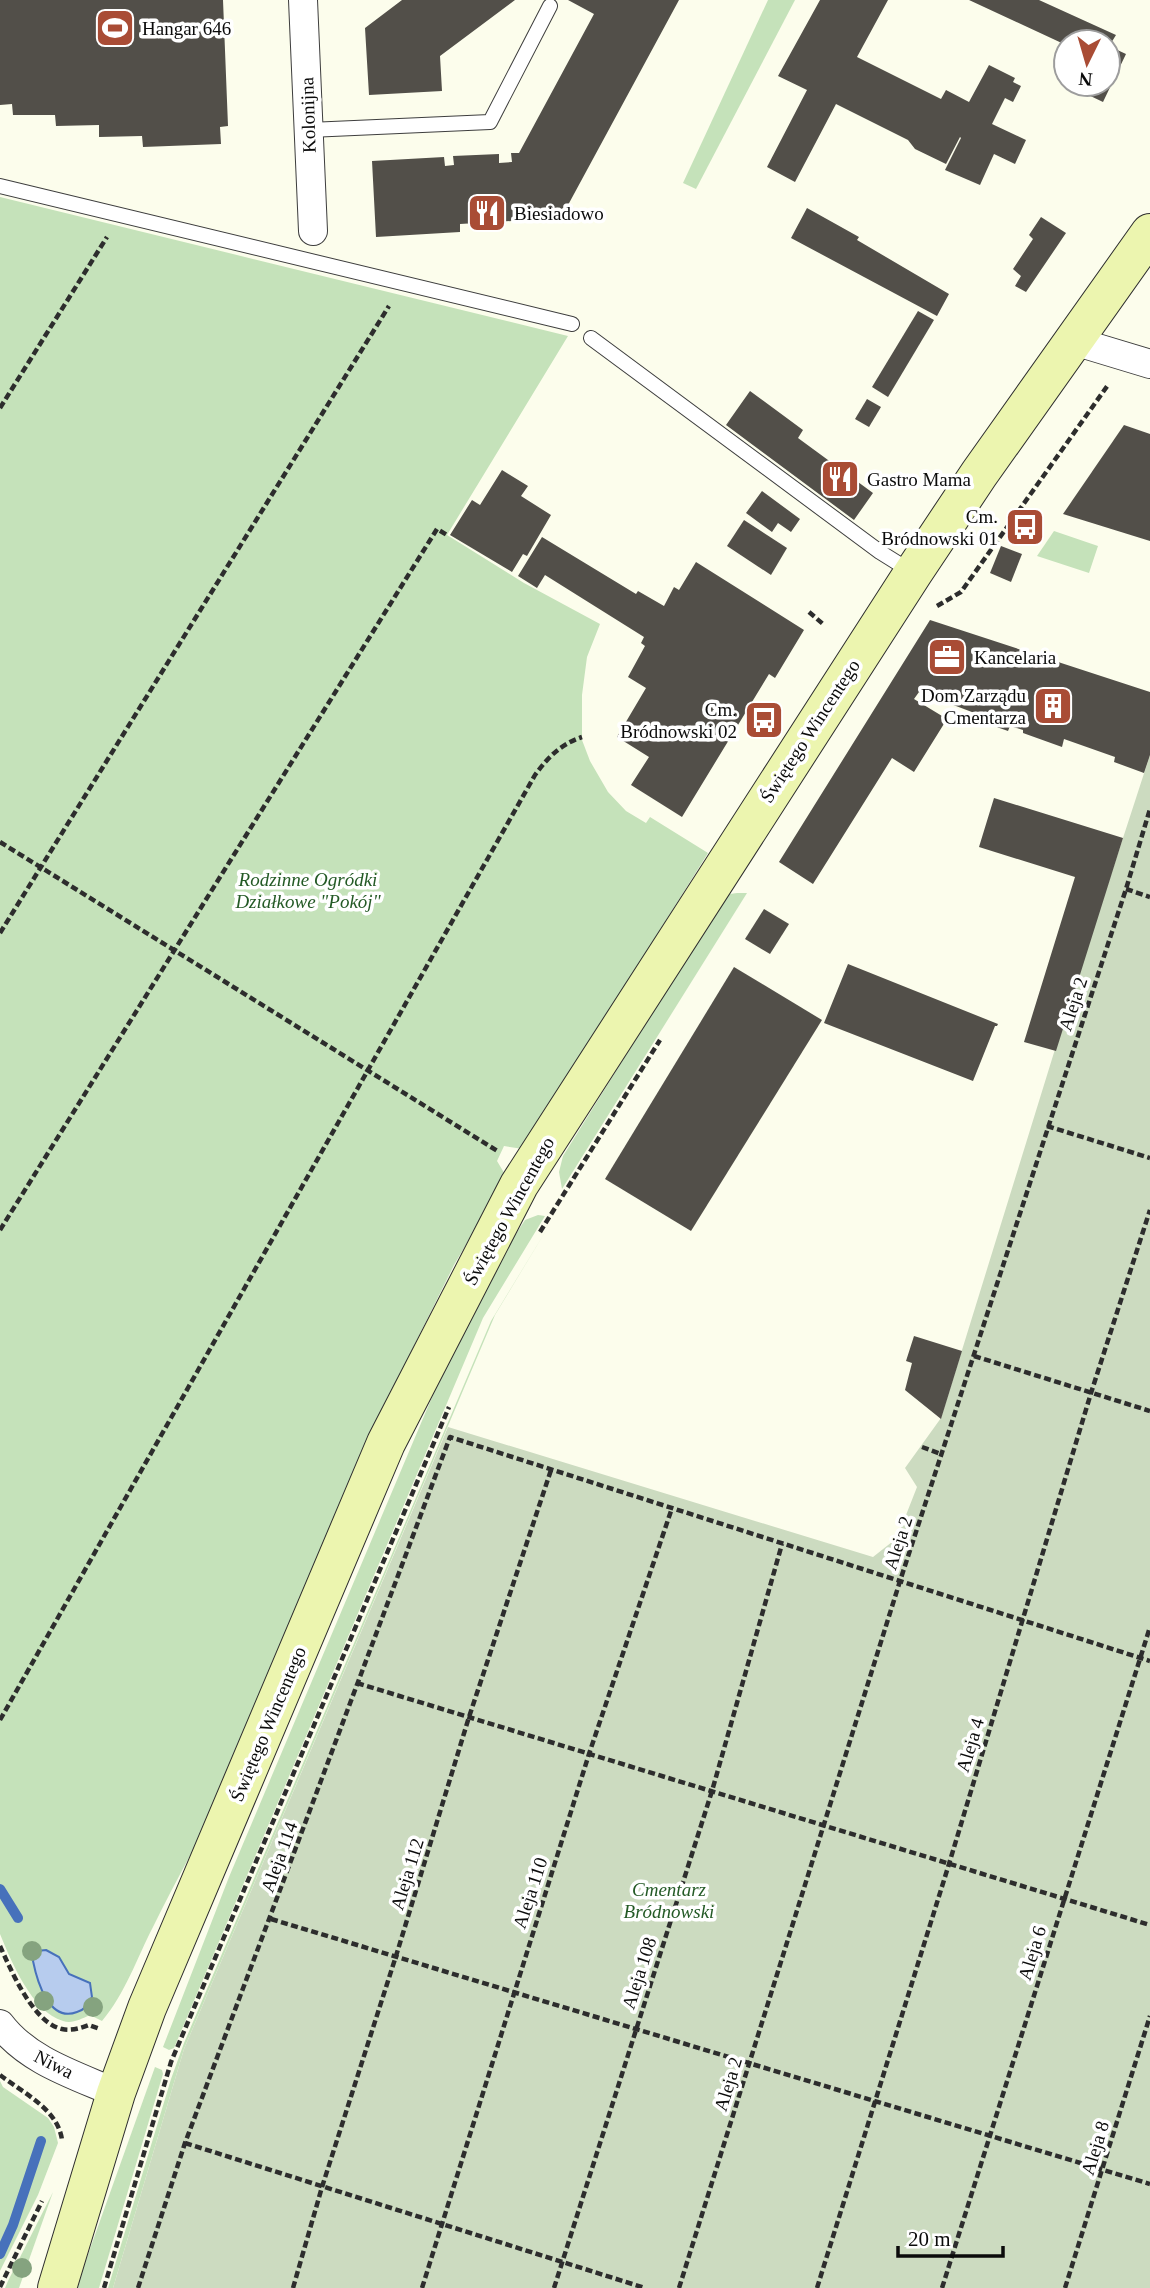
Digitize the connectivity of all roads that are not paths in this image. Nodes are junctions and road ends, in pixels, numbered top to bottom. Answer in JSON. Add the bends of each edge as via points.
{"nodes":[{"id":1,"x":303,"y":0,"type":"edge"},
{"id":2,"x":550,"y":6,"type":"dead end"},
{"id":3,"x":309,"y":130,"type":"junction"},
{"id":4,"x":0,"y":186,"type":"edge"},
{"id":5,"x":313,"y":230,"type":"dead end"},
{"id":6,"x":1150,"y":233,"type":"edge"},
{"id":7,"x":572,"y":324,"type":"dead end"},
{"id":8,"x":591,"y":338,"type":"dead end"},
{"id":9,"x":1074,"y":341,"type":"junction"},
{"id":10,"x":1139,"y":361,"type":"edge"},
{"id":11,"x":913,"y":573,"type":"junction"},
{"id":12,"x":0,"y":2024,"type":"edge"},
{"id":13,"x":116,"y":2094,"type":"junction"},
{"id":14,"x":57,"y":2288,"type":"edge"}],
"edges":[{"from":1,"to":3,"type":"street","name":"Kolonijna"},
{"from":2,"to":3,"type":"lane","via":[[490,122]]},
{"from":3,"to":5,"type":"street","name":"Kolonijna"},
{"from":4,"to":7,"type":"lane"},
{"from":6,"to":9,"type":"street","name":"Świętego Wincentego"},
{"from":8,"to":11,"type":"lane"},
{"from":9,"to":10,"type":"street"},
{"from":9,"to":11,"type":"street","name":"Świętego Wincentego"},
{"from":11,"to":13,"type":"street","name":"Świętego Wincentego","via":[[519,1185],[386,1443]]},
{"from":12,"to":13,"type":"street","name":"Niwa","via":[[43,2060]]},
{"from":13,"to":14,"type":"street","name":"Świętego Wincentego"}]}
